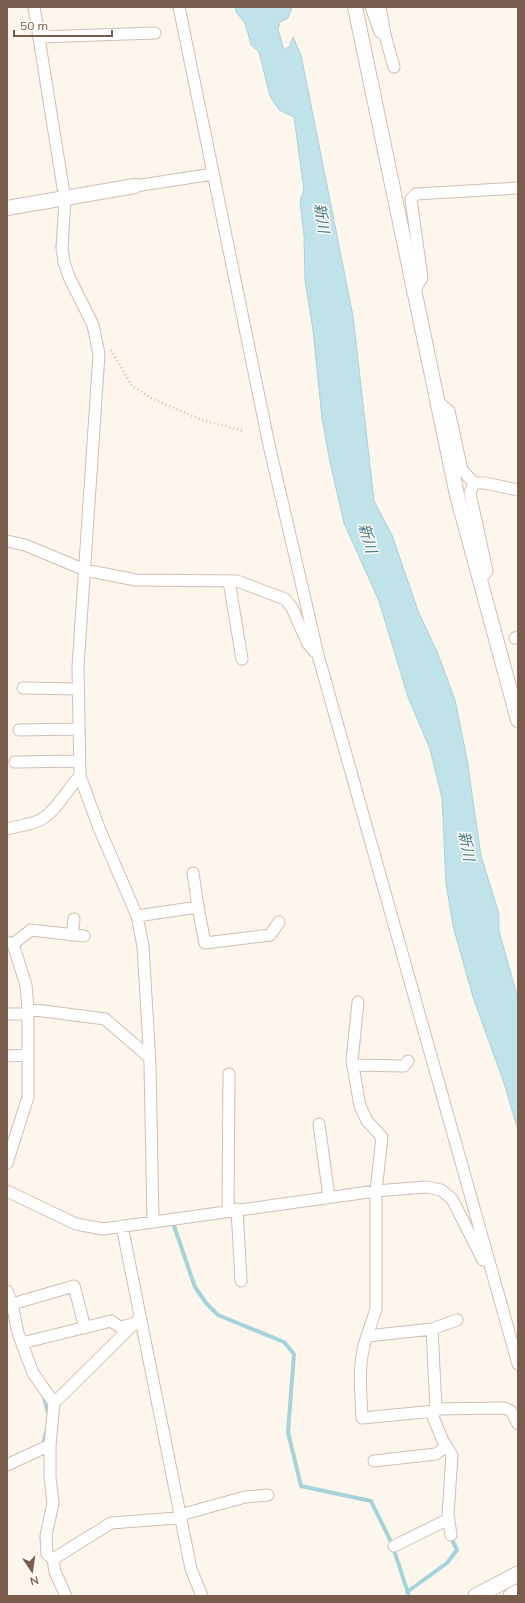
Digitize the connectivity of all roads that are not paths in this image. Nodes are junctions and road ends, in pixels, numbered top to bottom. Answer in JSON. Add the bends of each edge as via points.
{"nodes":[{"id":1,"x":34,"y":7,"type":"edge"},
{"id":2,"x":179,"y":7,"type":"edge"},
{"id":3,"x":355,"y":7,"type":"edge"},
{"id":4,"x":371,"y":7,"type":"edge"},
{"id":5,"x":380,"y":7,"type":"edge"},
{"id":6,"x":155,"y":33,"type":"dead end"},
{"id":7,"x":385,"y":35,"type":"junction"},
{"id":8,"x":39,"y":37,"type":"junction"},
{"id":9,"x":394,"y":67,"type":"dead end"},
{"id":10,"x":213,"y":174,"type":"junction"},
{"id":11,"x":135,"y":186,"type":"joint"},
{"id":12,"x":518,"y":188,"type":"edge"},
{"id":13,"x":65,"y":200,"type":"junction"},
{"id":14,"x":7,"y":208,"type":"edge"},
{"id":15,"x":413,"y":292,"type":"junction"},
{"id":16,"x":438,"y":402,"type":"junction"},
{"id":17,"x":474,"y":483,"type":"junction"},
{"id":18,"x":518,"y":490,"type":"edge"},
{"id":19,"x":7,"y":540,"type":"edge"},
{"id":20,"x":85,"y":570,"type":"junction"},
{"id":21,"x":479,"y":580,"type":"junction"},
{"id":22,"x":229,"y":581,"type":"junction"},
{"id":23,"x":318,"y":656,"type":"junction"},
{"id":24,"x":242,"y":659,"type":"dead end"},
{"id":25,"x":23,"y":688,"type":"dead end"},
{"id":26,"x":78,"y":689,"type":"junction"},
{"id":27,"x":518,"y":720,"type":"edge"},
{"id":28,"x":79,"y":729,"type":"junction"},
{"id":29,"x":19,"y":730,"type":"dead end"},
{"id":30,"x":80,"y":761,"type":"junction"},
{"id":31,"x":14,"y":762,"type":"dead end"},
{"id":32,"x":80,"y":776,"type":"junction"},
{"id":33,"x":7,"y":829,"type":"edge"},
{"id":34,"x":193,"y":873,"type":"dead end"},
{"id":35,"x":198,"y":907,"type":"junction"},
{"id":36,"x":137,"y":916,"type":"junction"},
{"id":37,"x":74,"y":919,"type":"dead end"},
{"id":38,"x":279,"y":922,"type":"dead end"},
{"id":39,"x":72,"y":935,"type":"junction"},
{"id":40,"x":84,"y":936,"type":"dead end"},
{"id":41,"x":10,"y":943,"type":"edge"},
{"id":42,"x":358,"y":1002,"type":"dead end"},
{"id":43,"x":28,"y":1012,"type":"junction"},
{"id":44,"x":7,"y":1014,"type":"edge"},
{"id":45,"x":28,"y":1055,"type":"junction"},
{"id":46,"x":7,"y":1056,"type":"edge"},
{"id":47,"x":149,"y":1057,"type":"junction"},
{"id":48,"x":408,"y":1061,"type":"dead end"},
{"id":49,"x":353,"y":1065,"type":"junction"},
{"id":50,"x":229,"y":1074,"type":"dead end"},
{"id":51,"x":319,"y":1124,"type":"dead end"},
{"id":52,"x":7,"y":1163,"type":"edge"},
{"id":53,"x":7,"y":1191,"type":"edge"},
{"id":54,"x":376,"y":1191,"type":"junction"},
{"id":55,"x":329,"y":1197,"type":"junction"},
{"id":56,"x":232,"y":1210,"type":"junction"},
{"id":57,"x":153,"y":1221,"type":"junction"},
{"id":58,"x":122,"y":1226,"type":"junction"},
{"id":59,"x":489,"y":1262,"type":"junction"},
{"id":60,"x":241,"y":1280,"type":"dead end"},
{"id":61,"x":7,"y":1291,"type":"edge"},
{"id":62,"x":9,"y":1304,"type":"edge"},
{"id":63,"x":457,"y":1320,"type":"dead end"},
{"id":64,"x":137,"y":1321,"type":"junction"},
{"id":65,"x":85,"y":1328,"type":"junction"},
{"id":66,"x":432,"y":1329,"type":"junction"},
{"id":67,"x":367,"y":1336,"type":"junction"},
{"id":68,"x":22,"y":1343,"type":"junction"},
{"id":69,"x":518,"y":1364,"type":"edge"},
{"id":70,"x":54,"y":1404,"type":"junction"},
{"id":71,"x":436,"y":1410,"type":"junction"},
{"id":72,"x":518,"y":1424,"type":"edge"},
{"id":73,"x":50,"y":1445,"type":"junction"},
{"id":74,"x":446,"y":1446,"type":"junction"},
{"id":75,"x":374,"y":1461,"type":"dead end"},
{"id":76,"x":7,"y":1465,"type":"edge"},
{"id":77,"x":268,"y":1495,"type":"dead end"},
{"id":78,"x":180,"y":1515,"type":"junction"},
{"id":79,"x":449,"y":1519,"type":"junction"},
{"id":80,"x":451,"y":1535,"type":"dead end"},
{"id":81,"x":394,"y":1546,"type":"dead end"},
{"id":82,"x":53,"y":1560,"type":"junction"},
{"id":83,"x":518,"y":1574,"type":"edge"},
{"id":84,"x":518,"y":1592,"type":"edge"},
{"id":85,"x":66,"y":1596,"type":"edge"},
{"id":86,"x":202,"y":1596,"type":"edge"},
{"id":87,"x":476,"y":1596,"type":"edge"},
{"id":88,"x":511,"y":1596,"type":"edge"}],
"edges":[{"from":1,"to":8,"type":"street"},
{"from":2,"to":10,"type":"street"},
{"from":3,"to":15,"type":"street"},
{"from":4,"to":7,"type":"street","via":[[380,32]]},
{"from":5,"to":7,"type":"street"},
{"from":6,"to":8,"type":"street"},
{"from":7,"to":9,"type":"street"},
{"from":8,"to":13,"type":"street"},
{"from":10,"to":11,"type":"street"},
{"from":10,"to":23,"type":"street","via":[[269,445]]},
{"from":11,"to":13,"type":"street"},
{"from":12,"to":15,"type":"street","via":[[416,194],[411,199],[422,278]]},
{"from":13,"to":14,"type":"street"},
{"from":13,"to":20,"type":"street","via":[[62,248],[64,262],[93,326],[99,354]]},
{"from":15,"to":16,"type":"street"},
{"from":16,"to":17,"type":"street","via":[[449,411],[462,470]]},
{"from":16,"to":21,"type":"street","via":[[457,495]]},
{"from":17,"to":18,"type":"street"},
{"from":17,"to":21,"type":"street","via":[[470,493],[487,572]]},
{"from":19,"to":20,"type":"street"},
{"from":20,"to":22,"type":"street","via":[[136,580]]},
{"from":20,"to":26,"type":"street"},
{"from":21,"to":27,"type":"street"},
{"from":22,"to":23,"type":"street","via":[[237,581],[285,600],[292,608],[308,644]]},
{"from":22,"to":24,"type":"street"},
{"from":23,"to":59,"type":"street"},
{"from":25,"to":26,"type":"street"},
{"from":26,"to":28,"type":"street"},
{"from":28,"to":29,"type":"street"},
{"from":28,"to":30,"type":"street"},
{"from":30,"to":31,"type":"street"},
{"from":30,"to":32,"type":"street"},
{"from":32,"to":33,"type":"street","via":[[67,789],[53,810],[40,820]]},
{"from":32,"to":36,"type":"street"},
{"from":34,"to":35,"type":"street"},
{"from":35,"to":36,"type":"street"},
{"from":35,"to":38,"type":"street","via":[[205,943],[270,935]]},
{"from":36,"to":47,"type":"street","via":[[143,946]]},
{"from":37,"to":39,"type":"street"},
{"from":39,"to":40,"type":"street"},
{"from":39,"to":41,"type":"street","via":[[31,930]]},
{"from":41,"to":43,"type":"street","via":[[26,985]]},
{"from":42,"to":49,"type":"street","via":[[352,1047]]},
{"from":43,"to":44,"type":"street"},
{"from":43,"to":45,"type":"street"},
{"from":43,"to":47,"type":"street","via":[[105,1019]]},
{"from":45,"to":46,"type":"street"},
{"from":45,"to":52,"type":"street","via":[[28,1097]]},
{"from":47,"to":57,"type":"street"},
{"from":48,"to":49,"type":"street","via":[[404,1066]]},
{"from":49,"to":54,"type":"street","via":[[360,1106],[367,1121],[382,1137]]},
{"from":50,"to":56,"type":"street"},
{"from":51,"to":55,"type":"street"},
{"from":53,"to":58,"type":"street","via":[[76,1224],[102,1229]]},
{"from":54,"to":55,"type":"street"},
{"from":54,"to":59,"type":"street","via":[[426,1187],[441,1190],[452,1199],[483,1260]]},
{"from":54,"to":67,"type":"street","via":[[376,1309]]},
{"from":55,"to":56,"type":"street"},
{"from":56,"to":57,"type":"street"},
{"from":56,"to":60,"type":"street"},
{"from":57,"to":58,"type":"street"},
{"from":58,"to":64,"type":"street"},
{"from":59,"to":69,"type":"street"},
{"from":61,"to":62,"type":"street"},
{"from":62,"to":65,"type":"street","via":[[74,1286]]},
{"from":62,"to":68,"type":"street"},
{"from":63,"to":66,"type":"street"},
{"from":64,"to":65,"type":"street","via":[[120,1327],[111,1321]]},
{"from":64,"to":70,"type":"street"},
{"from":64,"to":78,"type":"street"},
{"from":65,"to":68,"type":"street"},
{"from":66,"to":67,"type":"street"},
{"from":66,"to":71,"type":"street"},
{"from":67,"to":71,"type":"street","via":[[361,1358],[362,1418]]},
{"from":68,"to":70,"type":"street","via":[[34,1373]]},
{"from":70,"to":73,"type":"street"},
{"from":71,"to":72,"type":"street","via":[[504,1408],[511,1411]]},
{"from":71,"to":74,"type":"street","via":[[433,1417]]},
{"from":73,"to":76,"type":"street"},
{"from":73,"to":82,"type":"street","via":[[53,1503],[46,1536],[47,1554]]},
{"from":74,"to":75,"type":"street","via":[[436,1454]]},
{"from":74,"to":79,"type":"street","via":[[452,1455]]},
{"from":77,"to":78,"type":"street","via":[[245,1497]]},
{"from":78,"to":82,"type":"street","via":[[177,1518],[110,1523]]},
{"from":78,"to":86,"type":"street","via":[[191,1569]]},
{"from":79,"to":80,"type":"street"},
{"from":79,"to":81,"type":"street"},
{"from":82,"to":85,"type":"street","via":[[55,1572]]},
{"from":83,"to":87,"type":"main road"},
{"from":84,"to":88,"type":"main road"}]}
